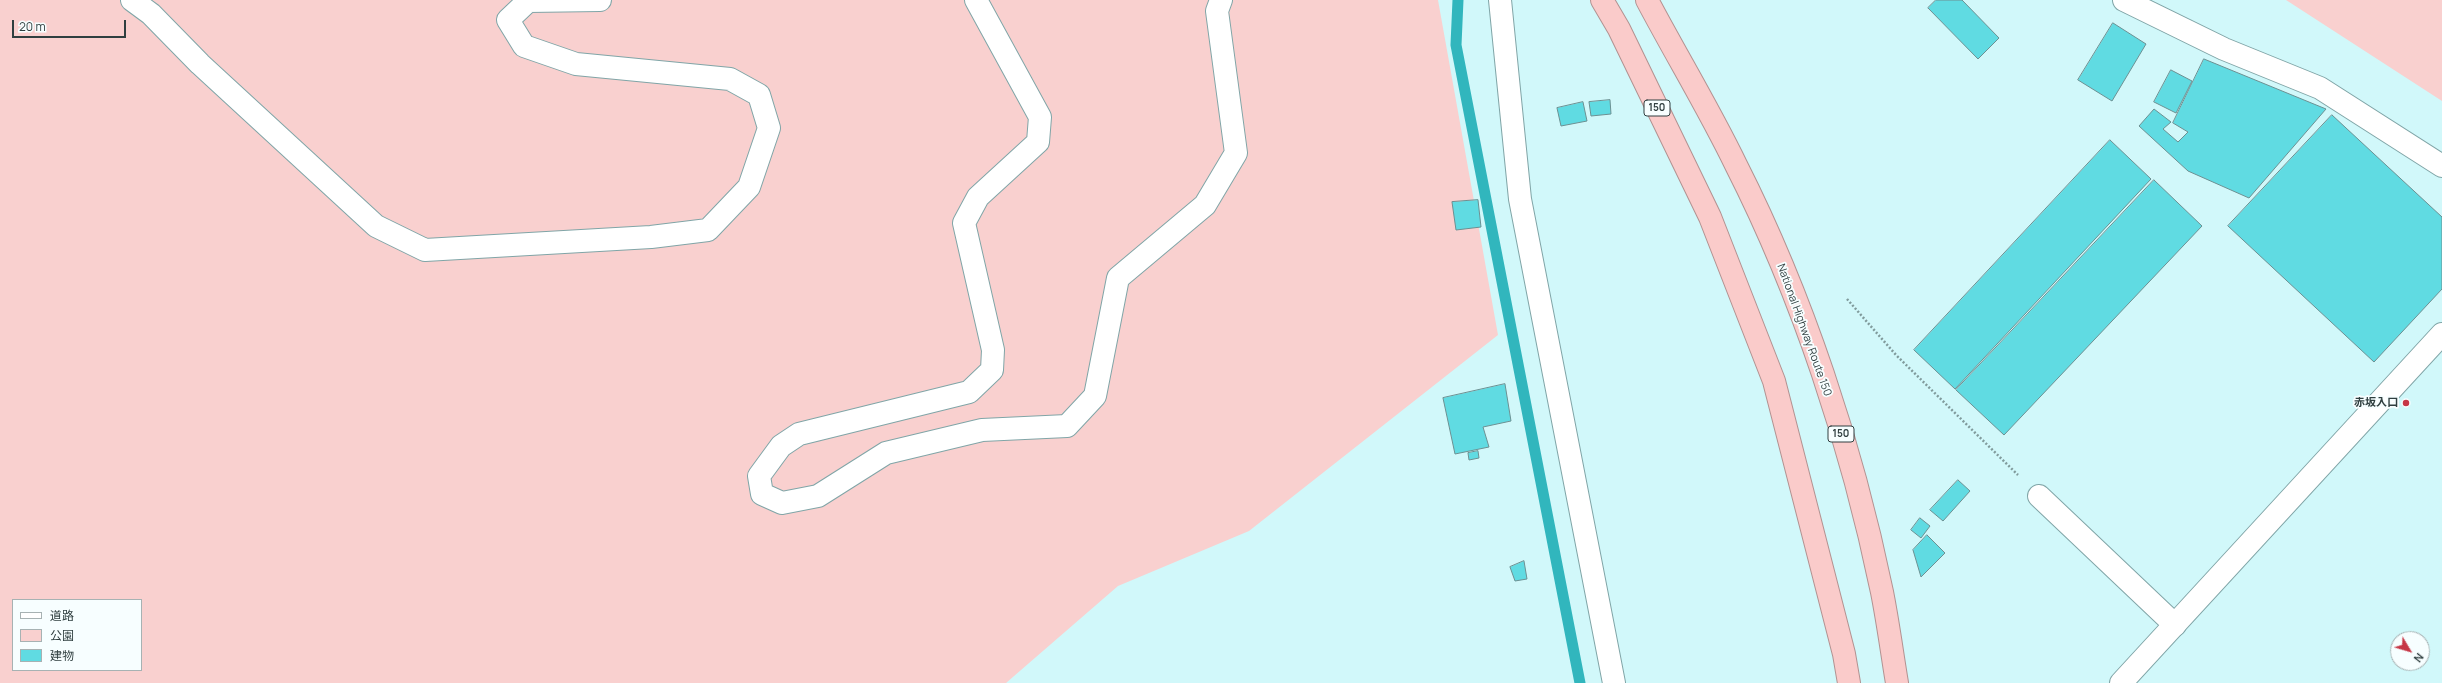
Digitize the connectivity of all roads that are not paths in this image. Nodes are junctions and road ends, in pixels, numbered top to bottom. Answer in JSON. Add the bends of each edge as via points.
{"nodes":[{"id":1,"x":132,"y":0,"type":"edge"},
{"id":2,"x":600,"y":0,"type":"edge"},
{"id":3,"x":976,"y":0,"type":"edge"},
{"id":4,"x":1220,"y":0,"type":"edge"},
{"id":5,"x":1500,"y":0,"type":"edge"},
{"id":6,"x":1602,"y":0,"type":"edge"},
{"id":7,"x":1646,"y":0,"type":"edge"},
{"id":8,"x":2124,"y":0,"type":"edge"},
{"id":9,"x":2442,"y":166,"type":"edge"},
{"id":10,"x":2442,"y":334,"type":"edge"},
{"id":11,"x":2039,"y":496,"type":"road end"},
{"id":12,"x":2175,"y":625,"type":"junction"},
{"id":13,"x":1614,"y":683,"type":"edge"},
{"id":14,"x":1849,"y":683,"type":"edge"},
{"id":15,"x":1897,"y":683,"type":"edge"},
{"id":16,"x":2122,"y":683,"type":"edge"}],
"edges":[{"from":1,"to":2,"type":"street","via":[[151,14],[200,64],[376,226],[425,250],[651,237],[708,230],[749,187],[769,128],[759,94],[730,79],[576,64],[524,46],[508,20],[528,1]]},
{"from":3,"to":4,"type":"street","via":[[1040,117],[1038,142],[978,197],[964,224],[993,350],[992,370],[969,392],[799,434],[780,446],[759,476],[762,494],[782,503],[818,496],[886,453],[982,430],[1067,426],[1095,396],[1118,278],[1205,205],[1236,152],[1217,11]]},
{"from":5,"to":13,"type":"street","via":[[1520,199]]},
{"from":6,"to":14,"type":"highway","number":"150","via":[[1619,29],[1710,217],[1774,381],[1844,654]]},
{"from":7,"to":15,"type":"highway","name":"National Highway Route 150","number":"150","via":[[1737,165],[1790,287],[1821,371],[1857,486],[1882,593]]},
{"from":8,"to":9,"type":"street","via":[[2224,49],[2320,88]]},
{"from":10,"to":12,"type":"street"},
{"from":11,"to":12,"type":"street"},
{"from":12,"to":16,"type":"street"}]}
